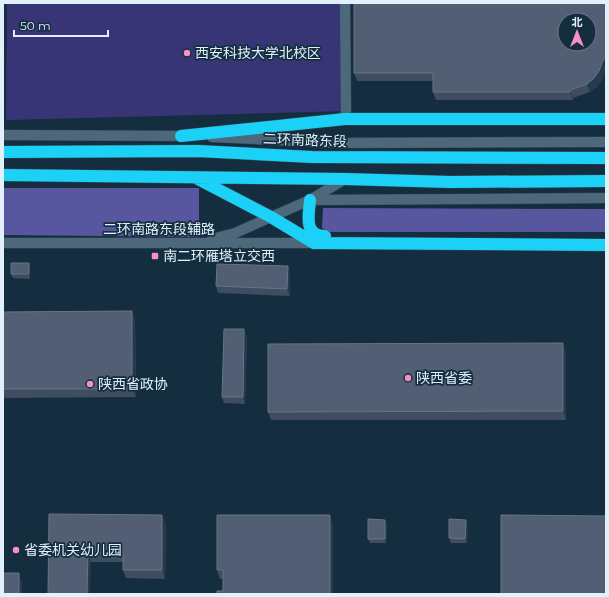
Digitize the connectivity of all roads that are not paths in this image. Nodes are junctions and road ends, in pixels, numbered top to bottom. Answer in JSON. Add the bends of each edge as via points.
{"nodes":[{"id":1,"x":345,"y":3,"type":"edge"},
{"id":2,"x":345,"y":119,"type":"junction"},
{"id":3,"x":606,"y":119,"type":"edge"},
{"id":4,"x":3,"y":135,"type":"edge"},
{"id":5,"x":181,"y":136,"type":"junction"},
{"id":6,"x":606,"y":142,"type":"edge"},
{"id":7,"x":3,"y":152,"type":"edge"},
{"id":8,"x":606,"y":158,"type":"edge"},
{"id":9,"x":3,"y":176,"type":"edge"},
{"id":10,"x":193,"y":177,"type":"junction"},
{"id":11,"x":345,"y":179,"type":"junction"},
{"id":12,"x":606,"y":181,"type":"edge"},
{"id":13,"x":606,"y":198,"type":"edge"},
{"id":14,"x":310,"y":200,"type":"junction"},
{"id":15,"x":271,"y":218,"type":"junction"},
{"id":16,"x":606,"y":237,"type":"edge"},
{"id":17,"x":3,"y":243,"type":"edge"},
{"id":18,"x":195,"y":243,"type":"junction"},
{"id":19,"x":314,"y":243,"type":"junction"},
{"id":20,"x":606,"y":245,"type":"edge"}],
"edges":[{"from":1,"to":2,"type":"main road"},
{"from":2,"to":3,"type":"highway"},
{"from":2,"to":5,"type":"highway"},
{"from":4,"to":5,"type":"main road"},
{"from":5,"to":6,"type":"main road","via":[[337,143]]},
{"from":7,"to":8,"type":"highway","name":"二环南路东段","via":[[198,151],[312,156]]},
{"from":9,"to":10,"type":"highway"},
{"from":10,"to":11,"type":"highway"},
{"from":10,"to":15,"type":"highway"},
{"from":11,"to":12,"type":"highway","via":[[450,182]]},
{"from":11,"to":14,"type":"main road"},
{"from":13,"to":14,"type":"main road"},
{"from":14,"to":15,"type":"main road"},
{"from":14,"to":16,"type":"highway","via":[[309,227],[320,236]]},
{"from":15,"to":18,"type":"main road","via":[[235,233]]},
{"from":15,"to":19,"type":"highway"},
{"from":17,"to":18,"type":"main road","name":"二环南路东段辅路"},
{"from":18,"to":19,"type":"main road","name":"二环南路东段辅路"},
{"from":19,"to":20,"type":"highway"}]}
